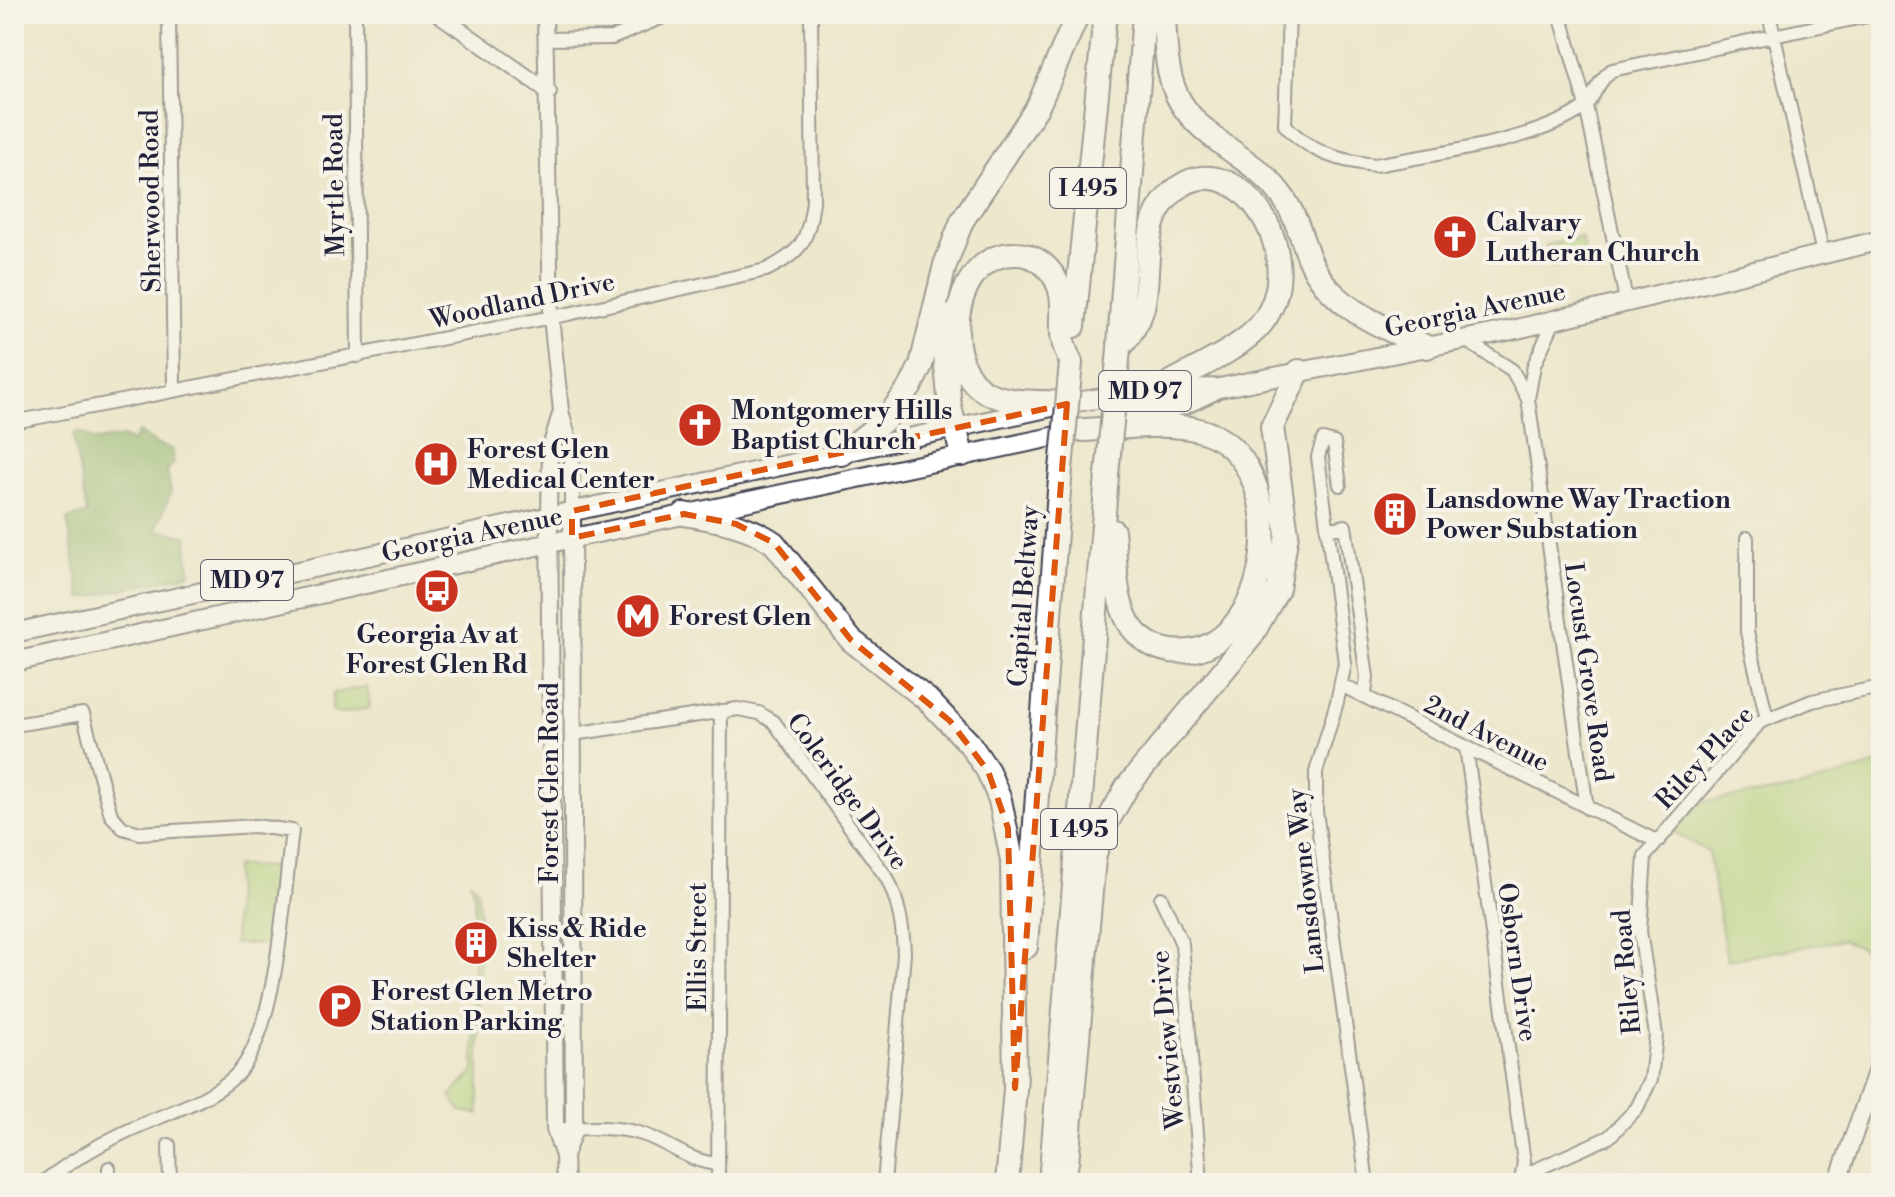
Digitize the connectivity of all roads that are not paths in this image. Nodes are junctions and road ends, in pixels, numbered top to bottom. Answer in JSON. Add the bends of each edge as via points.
{"nodes":[{"id":1,"x":169,"y":14,"type":"edge"},
{"id":2,"x":355,"y":14,"type":"edge"},
{"id":3,"x":438,"y":14,"type":"edge"},
{"id":4,"x":545,"y":14,"type":"edge"},
{"id":5,"x":670,"y":14,"type":"edge"},
{"id":6,"x":811,"y":14,"type":"edge"},
{"id":7,"x":1078,"y":14,"type":"edge"},
{"id":8,"x":1105,"y":14,"type":"edge"},
{"id":9,"x":1144,"y":14,"type":"edge"},
{"id":10,"x":1164,"y":14,"type":"edge"},
{"id":11,"x":1289,"y":14,"type":"edge"},
{"id":12,"x":1560,"y":14,"type":"edge"},
{"id":13,"x":1769,"y":14,"type":"edge"},
{"id":14,"x":1877,"y":14,"type":"edge"},
{"id":15,"x":1774,"y":37,"type":"junction"},
{"id":16,"x":545,"y":39,"type":"junction"},
{"id":17,"x":549,"y":92,"type":"junction"},
{"id":18,"x":1586,"y":106,"type":"junction"},
{"id":19,"x":1881,"y":240,"type":"edge"},
{"id":20,"x":1823,"y":254,"type":"junction"},
{"id":21,"x":945,"y":265,"type":"junction"},
{"id":22,"x":1626,"y":300,"type":"junction"},
{"id":23,"x":551,"y":317,"type":"junction"},
{"id":24,"x":1555,"y":319,"type":"junction"},
{"id":25,"x":1465,"y":340,"type":"junction"},
{"id":26,"x":1427,"y":347,"type":"junction"},
{"id":27,"x":1119,"y":349,"type":"junction"},
{"id":28,"x":358,"y":356,"type":"junction"},
{"id":29,"x":1071,"y":363,"type":"junction"},
{"id":30,"x":1299,"y":371,"type":"junction"},
{"id":31,"x":174,"y":388,"type":"junction"},
{"id":32,"x":1219,"y":388,"type":"junction"},
{"id":33,"x":1159,"y":389,"type":"junction"},
{"id":34,"x":1528,"y":399,"type":"junction"},
{"id":35,"x":1070,"y":403,"type":"junction"},
{"id":36,"x":561,"y":411,"type":"junction"},
{"id":37,"x":14,"y":422,"type":"edge"},
{"id":38,"x":955,"y":429,"type":"junction"},
{"id":39,"x":1083,"y":430,"type":"junction"},
{"id":40,"x":842,"y":454,"type":"junction"},
{"id":41,"x":962,"y":455,"type":"junction"},
{"id":42,"x":1107,"y":475,"type":"junction"},
{"id":43,"x":1340,"y":485,"type":"dead end"},
{"id":44,"x":572,"y":511,"type":"junction"},
{"id":45,"x":684,"y":514,"type":"junction"},
{"id":46,"x":549,"y":517,"type":"junction"},
{"id":47,"x":1327,"y":530,"type":"junction"},
{"id":48,"x":572,"y":538,"type":"junction"},
{"id":49,"x":1747,"y":538,"type":"dead end"},
{"id":50,"x":550,"y":543,"type":"junction"},
{"id":51,"x":14,"y":633,"type":"edge"},
{"id":52,"x":14,"y":662,"type":"edge"},
{"id":53,"x":1341,"y":685,"type":"junction"},
{"id":54,"x":1881,"y":687,"type":"edge"},
{"id":55,"x":1365,"y":694,"type":"junction"},
{"id":56,"x":721,"y":711,"type":"junction"},
{"id":57,"x":1767,"y":719,"type":"junction"},
{"id":58,"x":14,"y":725,"type":"edge"},
{"id":59,"x":573,"y":734,"type":"junction"},
{"id":60,"x":1466,"y":747,"type":"junction"},
{"id":61,"x":1587,"y":808,"type":"junction"},
{"id":62,"x":1656,"y":841,"type":"junction"},
{"id":63,"x":1161,"y":898,"type":"dead end"},
{"id":64,"x":1881,"y":1058,"type":"edge"},
{"id":65,"x":1015,"y":1088,"type":"junction"},
{"id":66,"x":555,"y":1129,"type":"junction"},
{"id":67,"x":574,"y":1129,"type":"junction"},
{"id":68,"x":169,"y":1145,"type":"dead end"},
{"id":69,"x":564,"y":1156,"type":"junction"},
{"id":70,"x":718,"y":1164,"type":"junction"},
{"id":71,"x":109,"y":1168,"type":"dead end"},
{"id":72,"x":1521,"y":1180,"type":"edge"},
{"id":73,"x":42,"y":1183,"type":"edge"},
{"id":74,"x":109,"y":1183,"type":"edge"},
{"id":75,"x":170,"y":1183,"type":"edge"},
{"id":76,"x":565,"y":1183,"type":"edge"},
{"id":77,"x":718,"y":1183,"type":"edge"},
{"id":78,"x":884,"y":1183,"type":"edge"},
{"id":79,"x":1007,"y":1183,"type":"edge"},
{"id":80,"x":1051,"y":1183,"type":"edge"},
{"id":81,"x":1201,"y":1183,"type":"edge"},
{"id":82,"x":1367,"y":1183,"type":"edge"},
{"id":83,"x":1837,"y":1183,"type":"edge"}],
"edges":[{"from":1,"to":31,"type":"street","name":"Sherwood Road"},
{"from":2,"to":28,"type":"street","name":"Myrtle Road"},
{"from":3,"to":17,"type":"street"},
{"from":4,"to":16,"type":"street","name":"Forest Glen Road"},
{"from":5,"to":16,"type":"street","via":[[612,38]]},
{"from":6,"to":23,"type":"street","name":"Woodland Drive","via":[[813,201],[810,230],[802,245],[766,270]]},
{"from":7,"to":21,"type":"highway","via":[[1038,106],[962,221]]},
{"from":8,"to":29,"type":"highway","name":"Capital Beltway","number":"I 495"},
{"from":9,"to":27,"type":"highway","number":"I 495"},
{"from":10,"to":26,"type":"highway","via":[[1169,75],[1191,120],[1277,189],[1291,207],[1318,277],[1333,295],[1350,311]]},
{"from":11,"to":18,"type":"street","via":[[1285,125],[1308,148],[1346,162],[1375,165],[1553,125]]},
{"from":12,"to":18,"type":"street"},
{"from":13,"to":15,"type":"street"},
{"from":14,"to":15,"type":"street"},
{"from":15,"to":18,"type":"street","via":[[1612,70],[1599,79]]},
{"from":15,"to":20,"type":"street"},
{"from":16,"to":17,"type":"street","name":"Forest Glen Road"},
{"from":17,"to":23,"type":"street","name":"Forest Glen Road"},
{"from":18,"to":22,"type":"street"},
{"from":19,"to":20,"type":"main road","name":"Georgia Avenue","number":"MD 97"},
{"from":20,"to":22,"type":"main road","name":"Georgia Avenue","number":"MD 97"},
{"from":21,"to":38,"type":"highway","via":[[941,338]]},
{"from":21,"to":40,"type":"highway","via":[[911,386],[886,419]]},
{"from":22,"to":24,"type":"main road","name":"Georgia Avenue","number":"MD 97"},
{"from":23,"to":28,"type":"street","name":"Woodland Drive"},
{"from":23,"to":36,"type":"street","name":"Forest Glen Road"},
{"from":24,"to":25,"type":"main road","name":"Georgia Avenue","number":"MD 97"},
{"from":24,"to":34,"type":"street","name":"Locust Grove Road","via":[[1534,365]]},
{"from":25,"to":26,"type":"main road","name":"Georgia Avenue","number":"MD 97"},
{"from":25,"to":34,"type":"street","name":"Locust Grove Road","via":[[1512,370]]},
{"from":26,"to":30,"type":"main road","name":"Georgia Avenue","number":"MD 97"},
{"from":27,"to":33,"type":"highway","via":[[1143,307],[1150,231],[1168,197],[1181,185],[1199,180],[1233,186],[1247,196],[1271,227],[1278,250],[1278,281],[1270,308],[1245,340]]},
{"from":27,"to":42,"type":"highway","number":"I 495","bridge":true},
{"from":28,"to":31,"type":"street","name":"Woodland Drive"},
{"from":29,"to":35,"type":"highway","via":[[1061,337],[1061,289],[1043,263],[1006,254],[975,270],[960,306],[958,349],[971,379],[990,394]]},
{"from":29,"to":65,"type":"highway","name":"Capital Beltway","number":"I 495","bridge":true},
{"from":30,"to":32,"type":"main road","name":"Georgia Avenue","number":"MD 97"},
{"from":30,"to":80,"type":"highway","via":[[1272,427],[1287,534],[1278,589],[1251,637],[1127,787],[1101,833],[1094,858],[1067,1163]]},
{"from":31,"to":37,"type":"street","name":"Woodland Drive"},
{"from":32,"to":33,"type":"main road","name":"Georgia Avenue","number":"MD 97"},
{"from":32,"to":39,"type":"main road","name":"Georgia Avenue","number":"MD 97","via":[[1186,404]]},
{"from":33,"to":35,"type":"main road","name":"Georgia Avenue","number":"MD 97"},
{"from":34,"to":61,"type":"street","name":"Locust Grove Road"},
{"from":35,"to":38,"type":"main road","name":"Georgia Avenue","number":"MD 97"},
{"from":36,"to":44,"type":"street","name":"Forest Glen Road","via":[[572,451]]},
{"from":36,"to":46,"type":"street","name":"Forest Glen Road","via":[[550,447]]},
{"from":38,"to":40,"type":"main road","name":"Georgia Avenue","number":"MD 97"},
{"from":38,"to":41,"type":"highway"},
{"from":39,"to":41,"type":"main road","name":"Georgia Avenue","number":"MD 97"},
{"from":39,"to":42,"type":"highway","via":[[1200,430],[1234,449],[1247,468],[1263,515],[1261,565],[1243,611],[1217,640],[1181,652],[1148,644],[1134,632],[1120,598]]},
{"from":40,"to":44,"type":"main road","name":"Georgia Avenue","number":"MD 97"},
{"from":41,"to":45,"type":"main road","name":"Georgia Avenue","number":"MD 97"},
{"from":42,"to":80,"type":"highway","number":"I 495"},
{"from":43,"to":47,"type":"street","name":"Lansdowne Way","via":[[1334,443],[1323,440],[1318,457]]},
{"from":44,"to":46,"type":"main road","name":"Georgia Avenue","number":"MD 97"},
{"from":44,"to":48,"type":"main road","name":"Forest Glen Road"},
{"from":45,"to":48,"type":"main road","name":"Georgia Avenue","number":"MD 97"},
{"from":45,"to":65,"type":"highway","via":[[736,524],[774,543],[851,640],[950,721],[988,771],[1008,828],[1012,860]]},
{"from":46,"to":50,"type":"main road","name":"Forest Glen Road"},
{"from":46,"to":51,"type":"main road","name":"Georgia Avenue","number":"MD 97"},
{"from":47,"to":53,"type":"street","name":"Lansdowne Way","via":[[1345,663]]},
{"from":47,"to":55,"type":"street","via":[[1345,526]]},
{"from":48,"to":50,"type":"main road","name":"Georgia Avenue","number":"MD 97"},
{"from":48,"to":59,"type":"main road","name":"Forest Glen Road"},
{"from":49,"to":57,"type":"street","via":[[1747,632]]},
{"from":50,"to":52,"type":"main road","name":"Georgia Avenue","number":"MD 97"},
{"from":50,"to":66,"type":"main road","name":"Forest Glen Road"},
{"from":53,"to":55,"type":"street","name":"2nd Avenue"},
{"from":53,"to":82,"type":"street","name":"Lansdowne Way","via":[[1316,772],[1316,811]]},
{"from":54,"to":57,"type":"street","name":"Riley Place","via":[[1812,701]]},
{"from":55,"to":60,"type":"street","name":"2nd Avenue"},
{"from":56,"to":59,"type":"street","name":"Coleridge Drive"},
{"from":56,"to":70,"type":"street","name":"Ellis Street"},
{"from":56,"to":78,"type":"street","name":"Coleridge Drive","via":[[759,713],[774,722],[897,898],[904,954]]},
{"from":57,"to":62,"type":"street","name":"Riley Place"},
{"from":58,"to":73,"type":"street","via":[[83,714],[111,815],[123,828],[140,833],[255,826],[292,831],[280,949],[269,999],[240,1070],[209,1094],[62,1166]]},
{"from":59,"to":67,"type":"main road","name":"Forest Glen Road"},
{"from":60,"to":61,"type":"street","name":"2nd Avenue"},
{"from":60,"to":72,"type":"street","name":"Osborn Drive","via":[[1524,1162]]},
{"from":61,"to":62,"type":"street","name":"2nd Avenue"},
{"from":62,"to":72,"type":"street","name":"Riley Road","via":[[1645,856],[1640,881],[1640,931],[1656,1035],[1651,1079],[1637,1108],[1609,1137]]},
{"from":63,"to":81,"type":"street","name":"Westview Drive","via":[[1182,944]]},
{"from":64,"to":83,"type":"main road"},
{"from":65,"to":79,"type":"highway","name":"Capital Beltway","number":"I 495"},
{"from":66,"to":67,"type":"street"},
{"from":66,"to":69,"type":"main road","name":"Forest Glen Road"},
{"from":67,"to":69,"type":"main road","name":"Forest Glen Road"},
{"from":67,"to":70,"type":"street","via":[[641,1133],[697,1163]]},
{"from":68,"to":75,"type":"street"},
{"from":69,"to":76,"type":"main road","name":"Forest Glen Road"},
{"from":70,"to":77,"type":"street","name":"Ellis Street"},
{"from":71,"to":74,"type":"street"}]}
